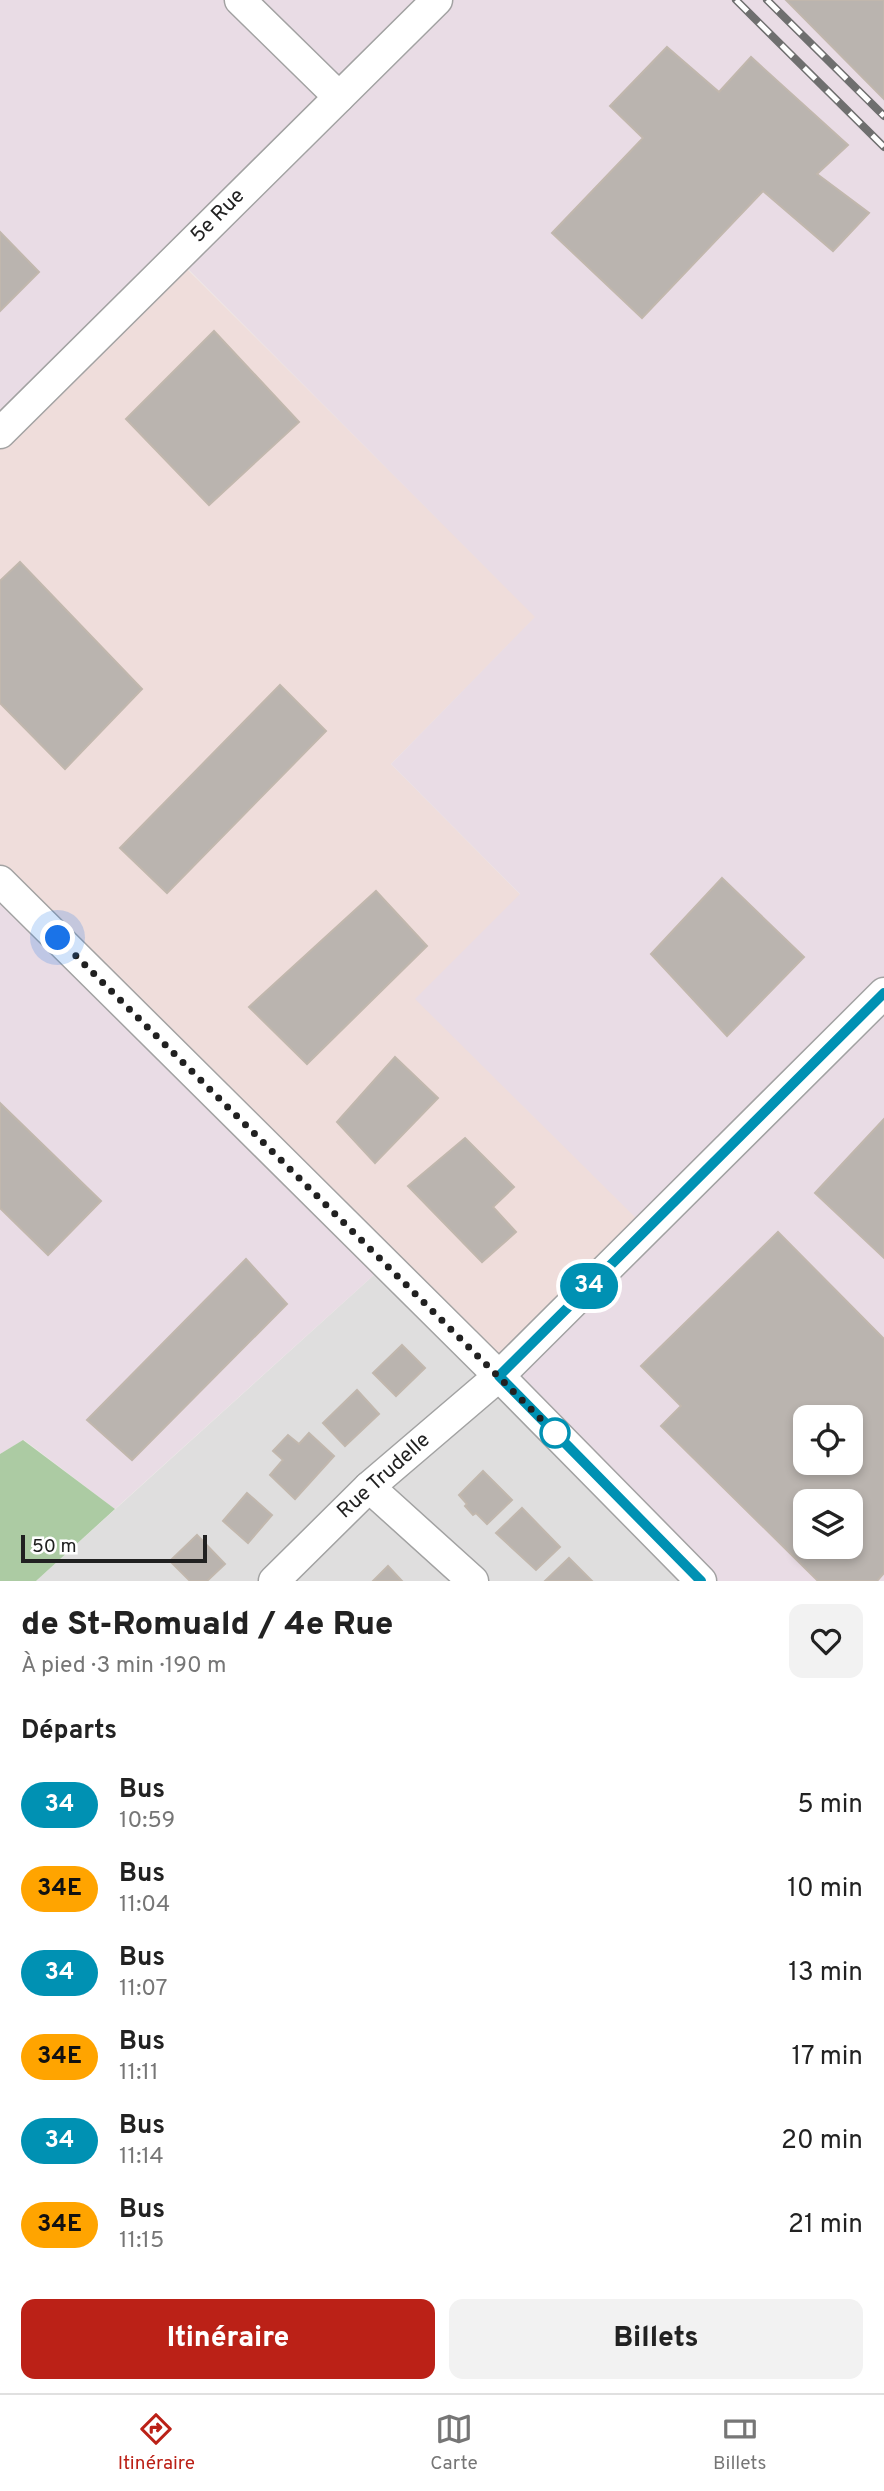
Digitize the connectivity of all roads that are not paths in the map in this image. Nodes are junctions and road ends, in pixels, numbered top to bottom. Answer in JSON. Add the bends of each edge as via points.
{"nodes":[{"id":1,"x":240,"y":0,"type":"edge"},
{"id":2,"x":437,"y":0,"type":"edge"},
{"id":3,"x":339,"y":97,"type":"junction"},
{"id":4,"x":0,"y":432,"type":"edge"},
{"id":5,"x":0,"y":881,"type":"edge"},
{"id":6,"x":884,"y":993,"type":"edge"},
{"id":7,"x":499,"y":1376,"type":"junction"},
{"id":8,"x":369,"y":1487,"type":"junction"},
{"id":9,"x":274,"y":1581,"type":"edge"},
{"id":10,"x":472,"y":1581,"type":"edge"},
{"id":11,"x":701,"y":1581,"type":"edge"}],
"edges":[{"from":1,"to":3,"type":"street"},
{"from":2,"to":3,"type":"street","name":"5e Rue"},
{"from":3,"to":4,"type":"street","name":"5e Rue"},
{"from":5,"to":7,"type":"street"},
{"from":6,"to":7,"type":"street","name":"Rue Trudelle"},
{"from":7,"to":8,"type":"street","name":"Rue Trudelle"},
{"from":7,"to":11,"type":"street"},
{"from":8,"to":9,"type":"street","name":"Rue Trudelle"},
{"from":8,"to":10,"type":"street"}]}
